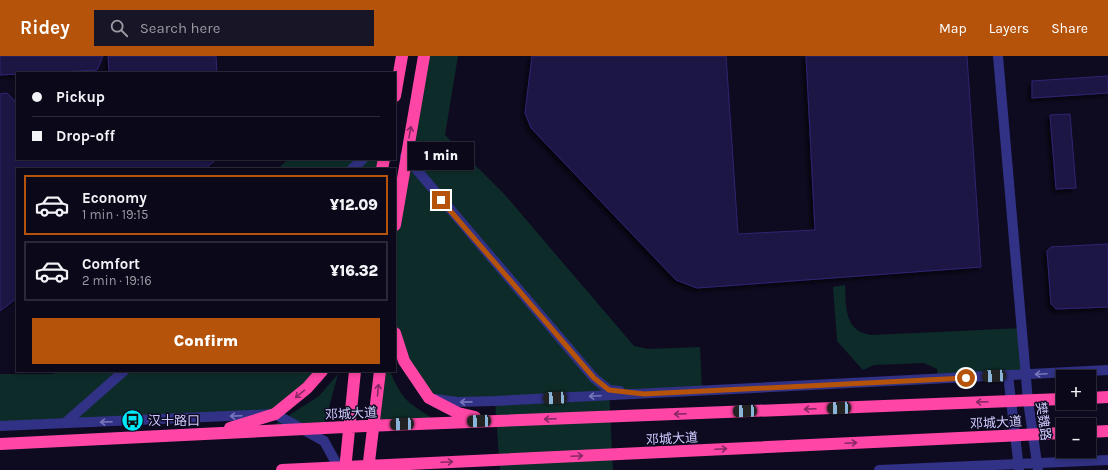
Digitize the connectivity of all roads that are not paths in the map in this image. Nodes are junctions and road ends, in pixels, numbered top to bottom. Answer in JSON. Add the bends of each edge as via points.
{"nodes":[{"id":1,"x":402,"y":56,"type":"edge"},
{"id":2,"x":424,"y":56,"type":"edge"},
{"id":3,"x":998,"y":56,"type":"edge"},
{"id":4,"x":396,"y":90,"type":"edge"},
{"id":5,"x":406,"y":156,"type":"junction"},
{"id":6,"x":362,"y":160,"type":"edge"},
{"id":7,"x":353,"y":168,"type":"edge"},
{"id":8,"x":396,"y":219,"type":"edge"},
{"id":9,"x":396,"y":336,"type":"edge"},
{"id":10,"x":1108,"y":370,"type":"edge"},
{"id":11,"x":123,"y":372,"type":"edge"},
{"id":12,"x":321,"y":372,"type":"edge"},
{"id":13,"x":355,"y":372,"type":"edge"},
{"id":14,"x":380,"y":372,"type":"edge"},
{"id":15,"x":1008,"y":375,"type":"junction"},
{"id":16,"x":1026,"y":375,"type":"junction"},
{"id":17,"x":644,"y":394,"type":"junction"},
{"id":18,"x":1108,"y":397,"type":"edge"},
{"id":19,"x":429,"y":398,"type":"junction"},
{"id":20,"x":1096,"y":398,"type":"edge"},
{"id":21,"x":1056,"y":399,"type":"edge"},
{"id":22,"x":1028,"y":400,"type":"junction"},
{"id":23,"x":1011,"y":401,"type":"junction"},
{"id":24,"x":274,"y":414,"type":"junction"},
{"id":25,"x":492,"y":421,"type":"junction"},
{"id":26,"x":65,"y":423,"type":"junction"},
{"id":27,"x":0,"y":426,"type":"edge"},
{"id":28,"x":350,"y":426,"type":"junction"},
{"id":29,"x":374,"y":426,"type":"junction"},
{"id":30,"x":1108,"y":431,"type":"edge"},
{"id":31,"x":1096,"y":432,"type":"edge"},
{"id":32,"x":1056,"y":433,"type":"edge"},
{"id":33,"x":211,"y":434,"type":"junction"},
{"id":34,"x":1034,"y":435,"type":"junction"},
{"id":35,"x":1015,"y":436,"type":"junction"},
{"id":36,"x":0,"y":444,"type":"edge"},
{"id":37,"x":491,"y":460,"type":"junction"},
{"id":38,"x":1108,"y":460,"type":"edge"},
{"id":39,"x":1086,"y":461,"type":"junction"},
{"id":40,"x":958,"y":466,"type":"junction"},
{"id":41,"x":1037,"y":466,"type":"edge"},
{"id":42,"x":1019,"y":467,"type":"edge"},
{"id":43,"x":368,"y":468,"type":"edge"},
{"id":44,"x":343,"y":469,"type":"edge"},
{"id":45,"x":282,"y":470,"type":"edge"},
{"id":46,"x":467,"y":470,"type":"edge"},
{"id":47,"x":879,"y":470,"type":"edge"},
{"id":48,"x":987,"y":470,"type":"edge"},
{"id":49,"x":1061,"y":470,"type":"edge"}],
"edges":[{"from":1,"to":4,"type":"highway"},
{"from":5,"to":2,"type":"highway","one_way":true},
{"from":3,"to":16,"type":"street","name":"樊魏路"},
{"from":5,"to":8,"type":"highway"},
{"from":5,"to":17,"type":"street","via":[[594,378],[609,390]]},
{"from":6,"to":7,"type":"street"},
{"from":9,"to":19,"type":"highway","via":[[404,361]]},
{"from":10,"to":16,"type":"street","one_way":true},
{"from":11,"to":26,"type":"street"},
{"from":12,"to":24,"type":"highway","one_way":true,"via":[[307,388]]},
{"from":13,"to":28,"type":"highway"},
{"from":29,"to":14,"type":"highway","one_way":true},
{"from":15,"to":16,"type":"street"},
{"from":15,"to":17,"type":"street"},
{"from":15,"to":23,"type":"street"},
{"from":16,"to":22,"type":"street","name":"樊魏路"},
{"from":17,"to":19,"type":"street","one_way":true,"via":[[457,402]]},
{"from":18,"to":20,"type":"highway"},
{"from":19,"to":25,"type":"highway","via":[[458,413]]},
{"from":21,"to":22,"type":"highway","name":"邓城大道"},
{"from":22,"to":23,"type":"highway","name":"邓城大道"},
{"from":22,"to":34,"type":"street","name":"樊魏路"},
{"from":23,"to":25,"type":"highway","name":"邓城大道","one_way":true},
{"from":23,"to":35,"type":"street"},
{"from":24,"to":26,"type":"street","one_way":true},
{"from":24,"to":33,"type":"highway"},
{"from":24,"to":44,"type":"street","via":[[324,441]]},
{"from":25,"to":29,"type":"highway","name":"邓城大道"},
{"from":26,"to":27,"type":"street"},
{"from":28,"to":29,"type":"highway","name":"邓城大道"},
{"from":28,"to":33,"type":"highway","name":"邓城大道"},
{"from":28,"to":44,"type":"highway"},
{"from":29,"to":43,"type":"highway"},
{"from":30,"to":31,"type":"highway"},
{"from":32,"to":34,"type":"highway","name":"邓城大道"},
{"from":33,"to":36,"type":"highway","name":"邓城大道"},
{"from":34,"to":35,"type":"highway","name":"邓城大道"},
{"from":34,"to":41,"type":"street","name":"樊魏路"},
{"from":37,"to":35,"type":"highway","name":"邓城大道","one_way":true},
{"from":35,"to":42,"type":"street"},
{"from":43,"to":37,"type":"highway","name":"邓城大道","one_way":true},
{"from":37,"to":46,"type":"highway"},
{"from":38,"to":39,"type":"street"},
{"from":39,"to":41,"type":"street"},
{"from":39,"to":49,"type":"street","via":[[1063,467]]},
{"from":40,"to":42,"type":"street"},
{"from":40,"to":47,"type":"street"},
{"from":40,"to":48,"type":"street"},
{"from":41,"to":42,"type":"street"},
{"from":43,"to":44,"type":"highway","name":"邓城大道"},
{"from":44,"to":45,"type":"highway","name":"邓城大道"}]}
